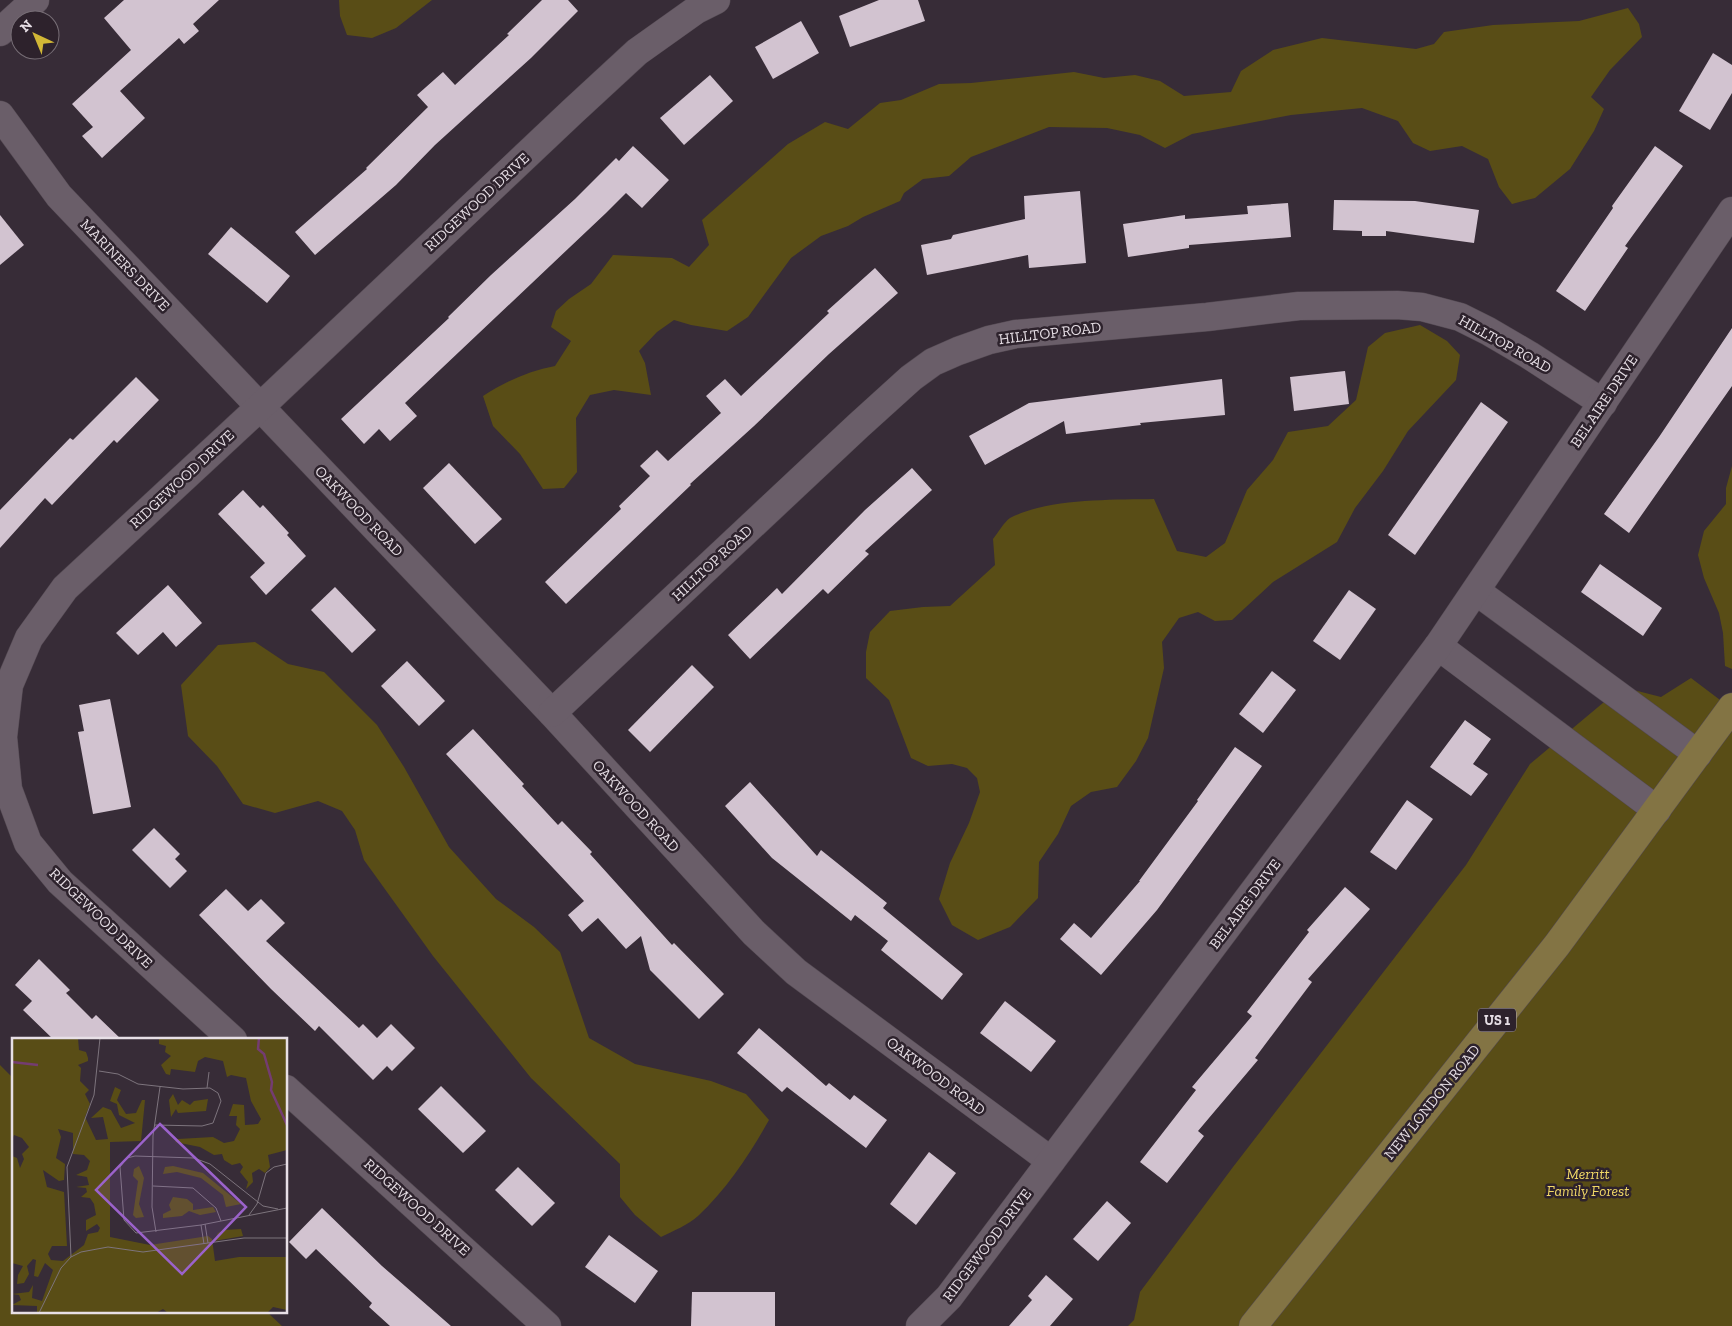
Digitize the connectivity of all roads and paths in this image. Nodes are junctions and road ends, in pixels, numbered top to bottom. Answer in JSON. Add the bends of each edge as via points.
{"nodes":[{"id":1,"x":34,"y":0,"type":"edge"},
{"id":2,"x":716,"y":0,"type":"edge"},
{"id":3,"x":0,"y":32,"type":"edge"},
{"id":4,"x":0,"y":115,"type":"edge"},
{"id":5,"x":1732,"y":211,"type":"edge"},
{"id":6,"x":1603,"y":403,"type":"junction"},
{"id":7,"x":260,"y":407,"type":"junction"},
{"id":8,"x":1476,"y":591,"type":"junction"},
{"id":9,"x":1438,"y":646,"type":"junction"},
{"id":10,"x":1732,"y":706,"type":"edge"},
{"id":11,"x":552,"y":713,"type":"junction"},
{"id":12,"x":1698,"y":754,"type":"junction"},
{"id":13,"x":1657,"y":810,"type":"junction"},
{"id":14,"x":231,"y":1038,"type":"edge"},
{"id":15,"x":288,"y":1090,"type":"edge"},
{"id":16,"x":1051,"y":1161,"type":"junction"},
{"id":17,"x":547,"y":1326,"type":"edge"},
{"id":18,"x":920,"y":1326,"type":"edge"},
{"id":19,"x":1252,"y":1326,"type":"edge"}],
"edges":[{"from":1,"to":3,"type":"street"},
{"from":2,"to":7,"type":"street","name":"RIDGEWOOD DRIVE","via":[[696,10],[637,52]]},
{"from":4,"to":7,"type":"street","name":"MARINERS DRIVE","via":[[59,196]]},
{"from":5,"to":6,"type":"street","name":"BEL AIRE DRIVE"},
{"from":6,"to":8,"type":"street","name":"BEL AIRE DRIVE"},
{"from":6,"to":11,"type":"street","name":"HILLTOP ROAD","via":[[1488,331],[1460,317],[1422,307],[1299,306],[1207,318],[1016,334],[989,340],[933,362],[910,378]]},
{"from":7,"to":11,"type":"street","name":"OAKWOOD ROAD"},
{"from":7,"to":14,"type":"street","name":"RIDGEWOOD DRIVE","via":[[65,588],[29,638],[9,685],[2,737],[8,789],[28,843],[60,882]]},
{"from":8,"to":9,"type":"street","name":"BEL AIRE DRIVE"},
{"from":8,"to":12,"type":"street"},
{"from":9,"to":13,"type":"street"},
{"from":9,"to":16,"type":"street","name":"BEL AIRE DRIVE"},
{"from":10,"to":12,"type":"main road","name":"NEW LONDON ROAD","number":"US 1"},
{"from":11,"to":16,"type":"street","name":"OAKWOOD ROAD","via":[[754,933],[796,972]]},
{"from":12,"to":13,"type":"main road","name":"NEW LONDON ROAD","number":"US 1"},
{"from":13,"to":19,"type":"main road","name":"NEW LONDON ROAD","number":"US 1","via":[[1557,946]]},
{"from":15,"to":17,"type":"street","name":"RIDGEWOOD DRIVE"},
{"from":16,"to":18,"type":"street","name":"RIDGEWOOD DRIVE","via":[[948,1297]]}]}
